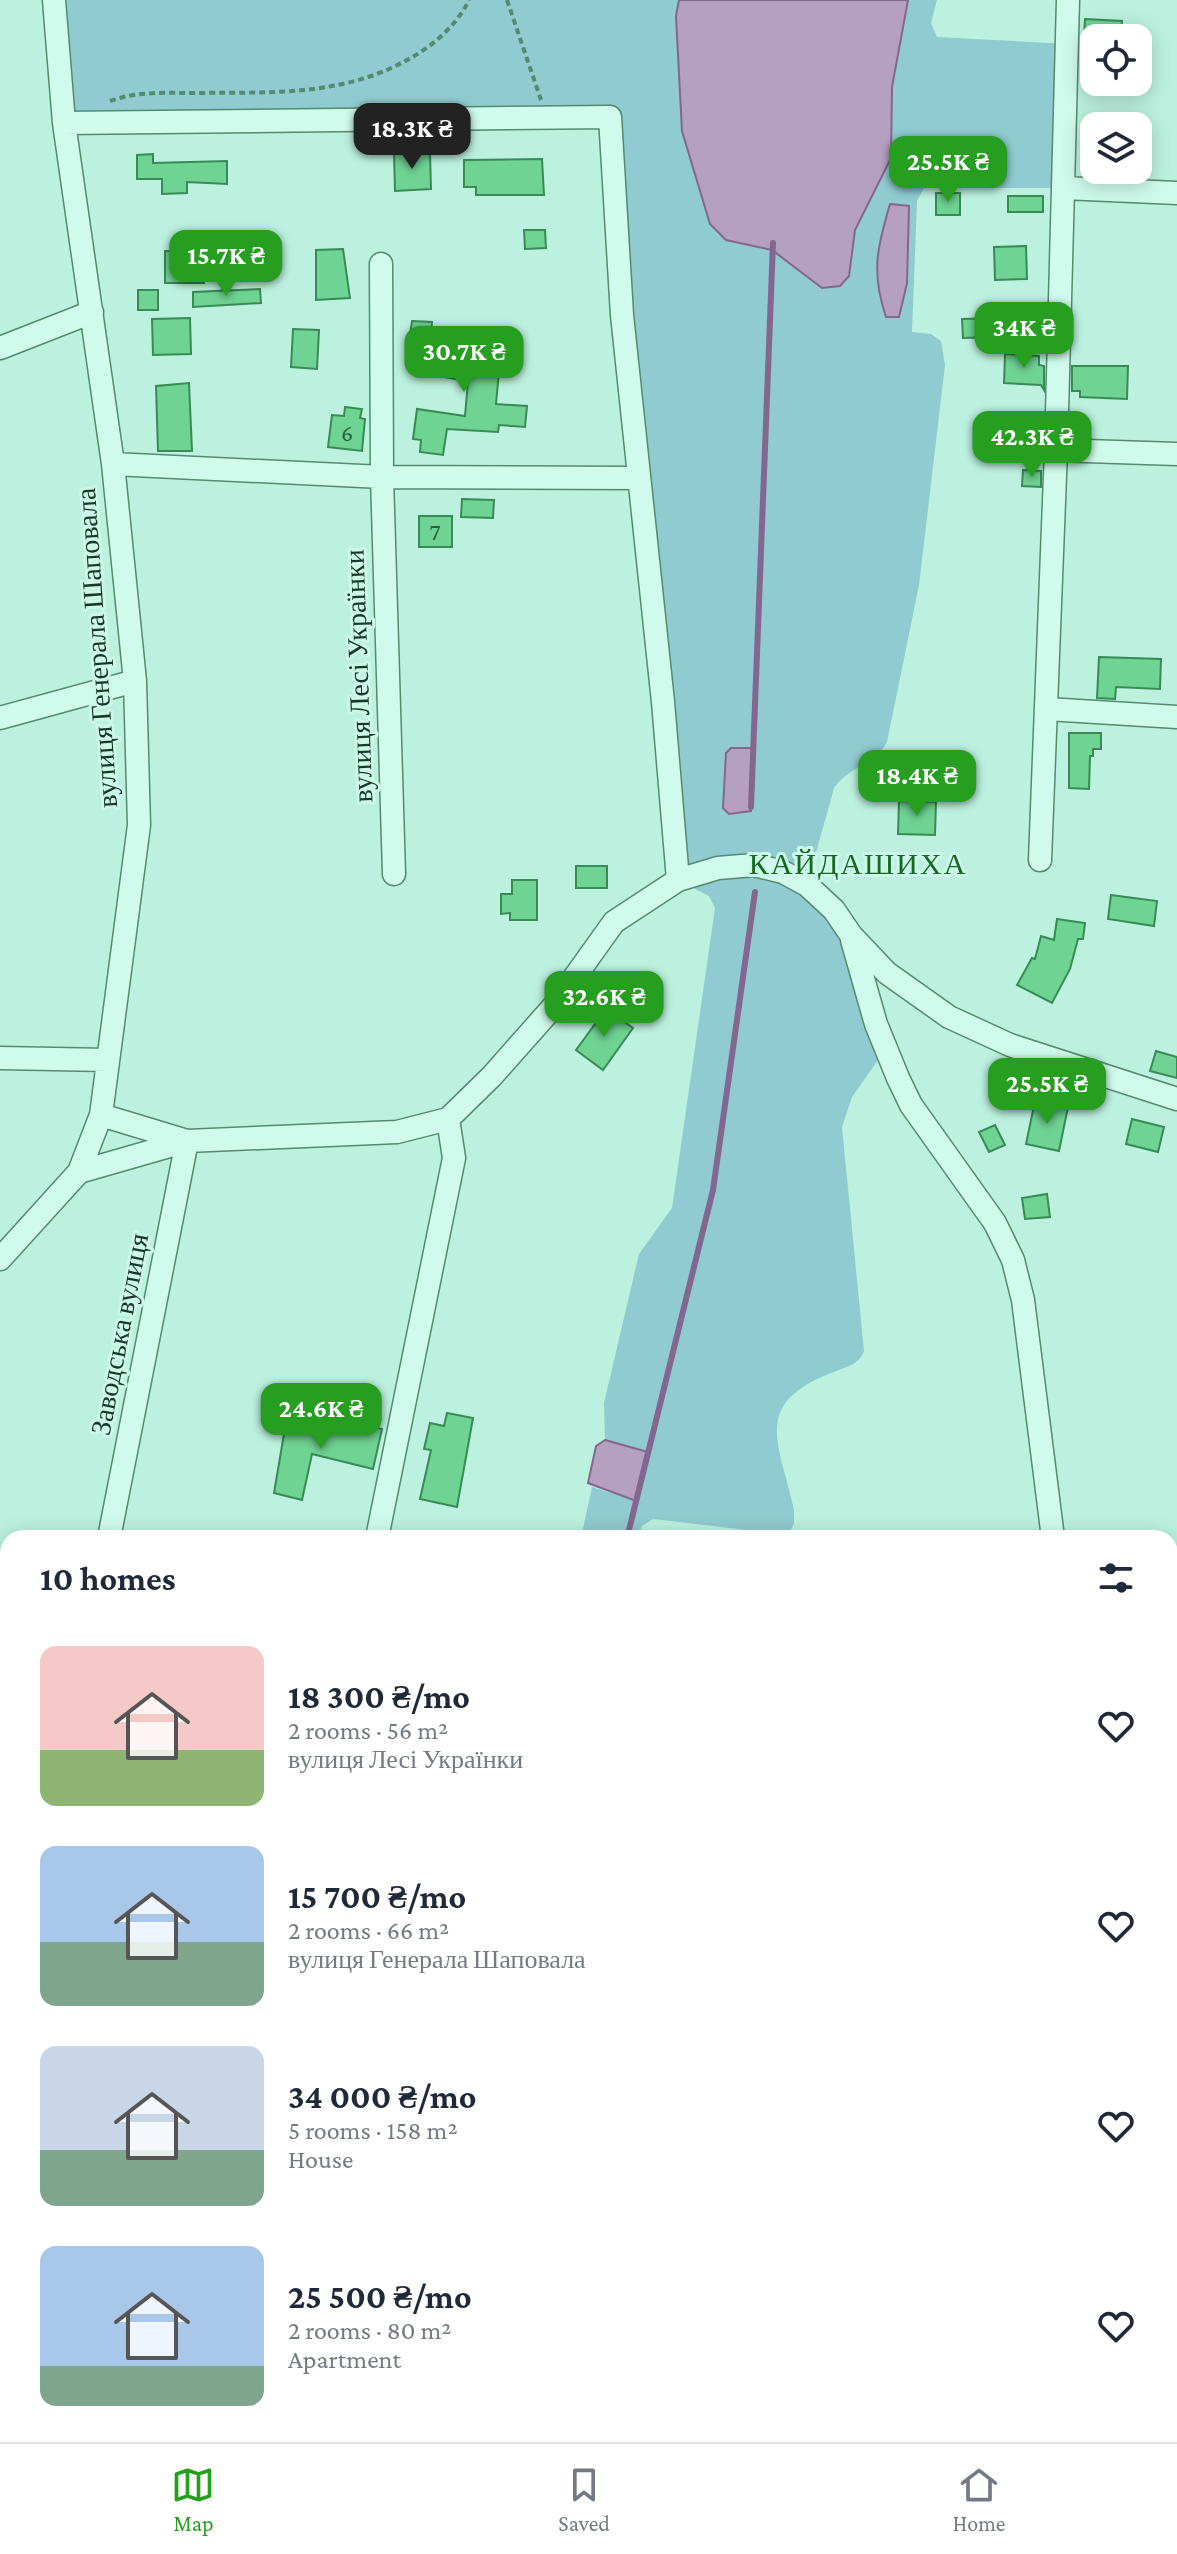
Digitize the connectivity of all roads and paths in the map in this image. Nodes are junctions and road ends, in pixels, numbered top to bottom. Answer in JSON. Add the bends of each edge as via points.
{"nodes":[{"id":1,"x":54,"y":0,"type":"edge"},
{"id":2,"x":469,"y":0,"type":"edge"},
{"id":3,"x":507,"y":0,"type":"edge"},
{"id":4,"x":1068,"y":0,"type":"edge"},
{"id":5,"x":106,"y":102,"type":"dead end"},
{"id":6,"x":547,"y":117,"type":"junction"},
{"id":7,"x":64,"y":123,"type":"junction"},
{"id":8,"x":1064,"y":188,"type":"junction"},
{"id":9,"x":1177,"y":193,"type":"edge"},
{"id":10,"x":381,"y":264,"type":"dead end"},
{"id":11,"x":92,"y":312,"type":"junction"},
{"id":12,"x":0,"y":348,"type":"edge"},
{"id":13,"x":1056,"y":450,"type":"junction"},
{"id":14,"x":1177,"y":454,"type":"edge"},
{"id":15,"x":113,"y":464,"type":"junction"},
{"id":16,"x":382,"y":477,"type":"junction"},
{"id":17,"x":639,"y":478,"type":"junction"},
{"id":18,"x":135,"y":681,"type":"junction"},
{"id":19,"x":1047,"y":709,"type":"junction"},
{"id":20,"x":1177,"y":717,"type":"edge"},
{"id":21,"x":0,"y":718,"type":"edge"},
{"id":22,"x":1040,"y":860,"type":"dead end"},
{"id":23,"x":394,"y":874,"type":"dead end"},
{"id":24,"x":678,"y":880,"type":"junction"},
{"id":25,"x":851,"y":935,"type":"junction"},
{"id":26,"x":0,"y":1058,"type":"edge"},
{"id":27,"x":107,"y":1060,"type":"junction"},
{"id":28,"x":1177,"y":1099,"type":"edge"},
{"id":29,"x":101,"y":1115,"type":"junction"},
{"id":30,"x":448,"y":1119,"type":"junction"},
{"id":31,"x":187,"y":1141,"type":"junction"},
{"id":32,"x":79,"y":1172,"type":"junction"},
{"id":33,"x":0,"y":1259,"type":"edge"},
{"id":34,"x":111,"y":1530,"type":"edge"},
{"id":35,"x":379,"y":1530,"type":"edge"},
{"id":36,"x":1052,"y":1530,"type":"edge"}],
"edges":[{"from":1,"to":7,"type":"street","name":"вулиця Генерала Шаповала"},
{"from":2,"to":5,"type":"path","via":[[419,54],[343,86],[142,94]]},
{"from":3,"to":6,"type":"path"},
{"from":4,"to":8,"type":"street"},
{"from":6,"to":7,"type":"street"},
{"from":6,"to":17,"type":"street","via":[[610,117]]},
{"from":7,"to":11,"type":"street","name":"вулиця Генерала Шаповала"},
{"from":8,"to":9,"type":"street"},
{"from":8,"to":13,"type":"street"},
{"from":10,"to":16,"type":"street","name":"вулиця Лесі Українки"},
{"from":11,"to":12,"type":"street"},
{"from":11,"to":15,"type":"street","name":"вулиця Генерала Шаповала"},
{"from":13,"to":14,"type":"street"},
{"from":13,"to":19,"type":"street"},
{"from":15,"to":16,"type":"street"},
{"from":15,"to":18,"type":"street","name":"вулиця Генерала Шаповала"},
{"from":16,"to":17,"type":"street"},
{"from":16,"to":23,"type":"street","name":"вулиця Лесі Українки"},
{"from":17,"to":24,"type":"street"},
{"from":18,"to":21,"type":"street"},
{"from":18,"to":27,"type":"street","name":"вулиця Генерала Шаповала","via":[[139,825]]},
{"from":19,"to":20,"type":"street"},
{"from":19,"to":22,"type":"street"},
{"from":24,"to":25,"type":"street","via":[[718,868],[754,865],[783,872],[834,910]]},
{"from":24,"to":30,"type":"street","via":[[614,922],[554,1006]]},
{"from":25,"to":28,"type":"street","via":[[910,992],[974,1030]]},
{"from":25,"to":36,"type":"street","via":[[885,1050],[905,1091],[995,1223],[1013,1260],[1023,1300]]},
{"from":26,"to":27,"type":"street"},
{"from":27,"to":29,"type":"street","name":"вулиця Генерала Шаповала"},
{"from":29,"to":31,"type":"street"},
{"from":29,"to":32,"type":"street","name":"вулиця Генерала Шаповала"},
{"from":30,"to":31,"type":"street","via":[[397,1132]]},
{"from":30,"to":35,"type":"street","via":[[454,1158]]},
{"from":31,"to":32,"type":"street"},
{"from":31,"to":34,"type":"street","name":"Заводська вулиця"},
{"from":32,"to":33,"type":"street","name":"вулиця Генерала Шаповала"}]}
